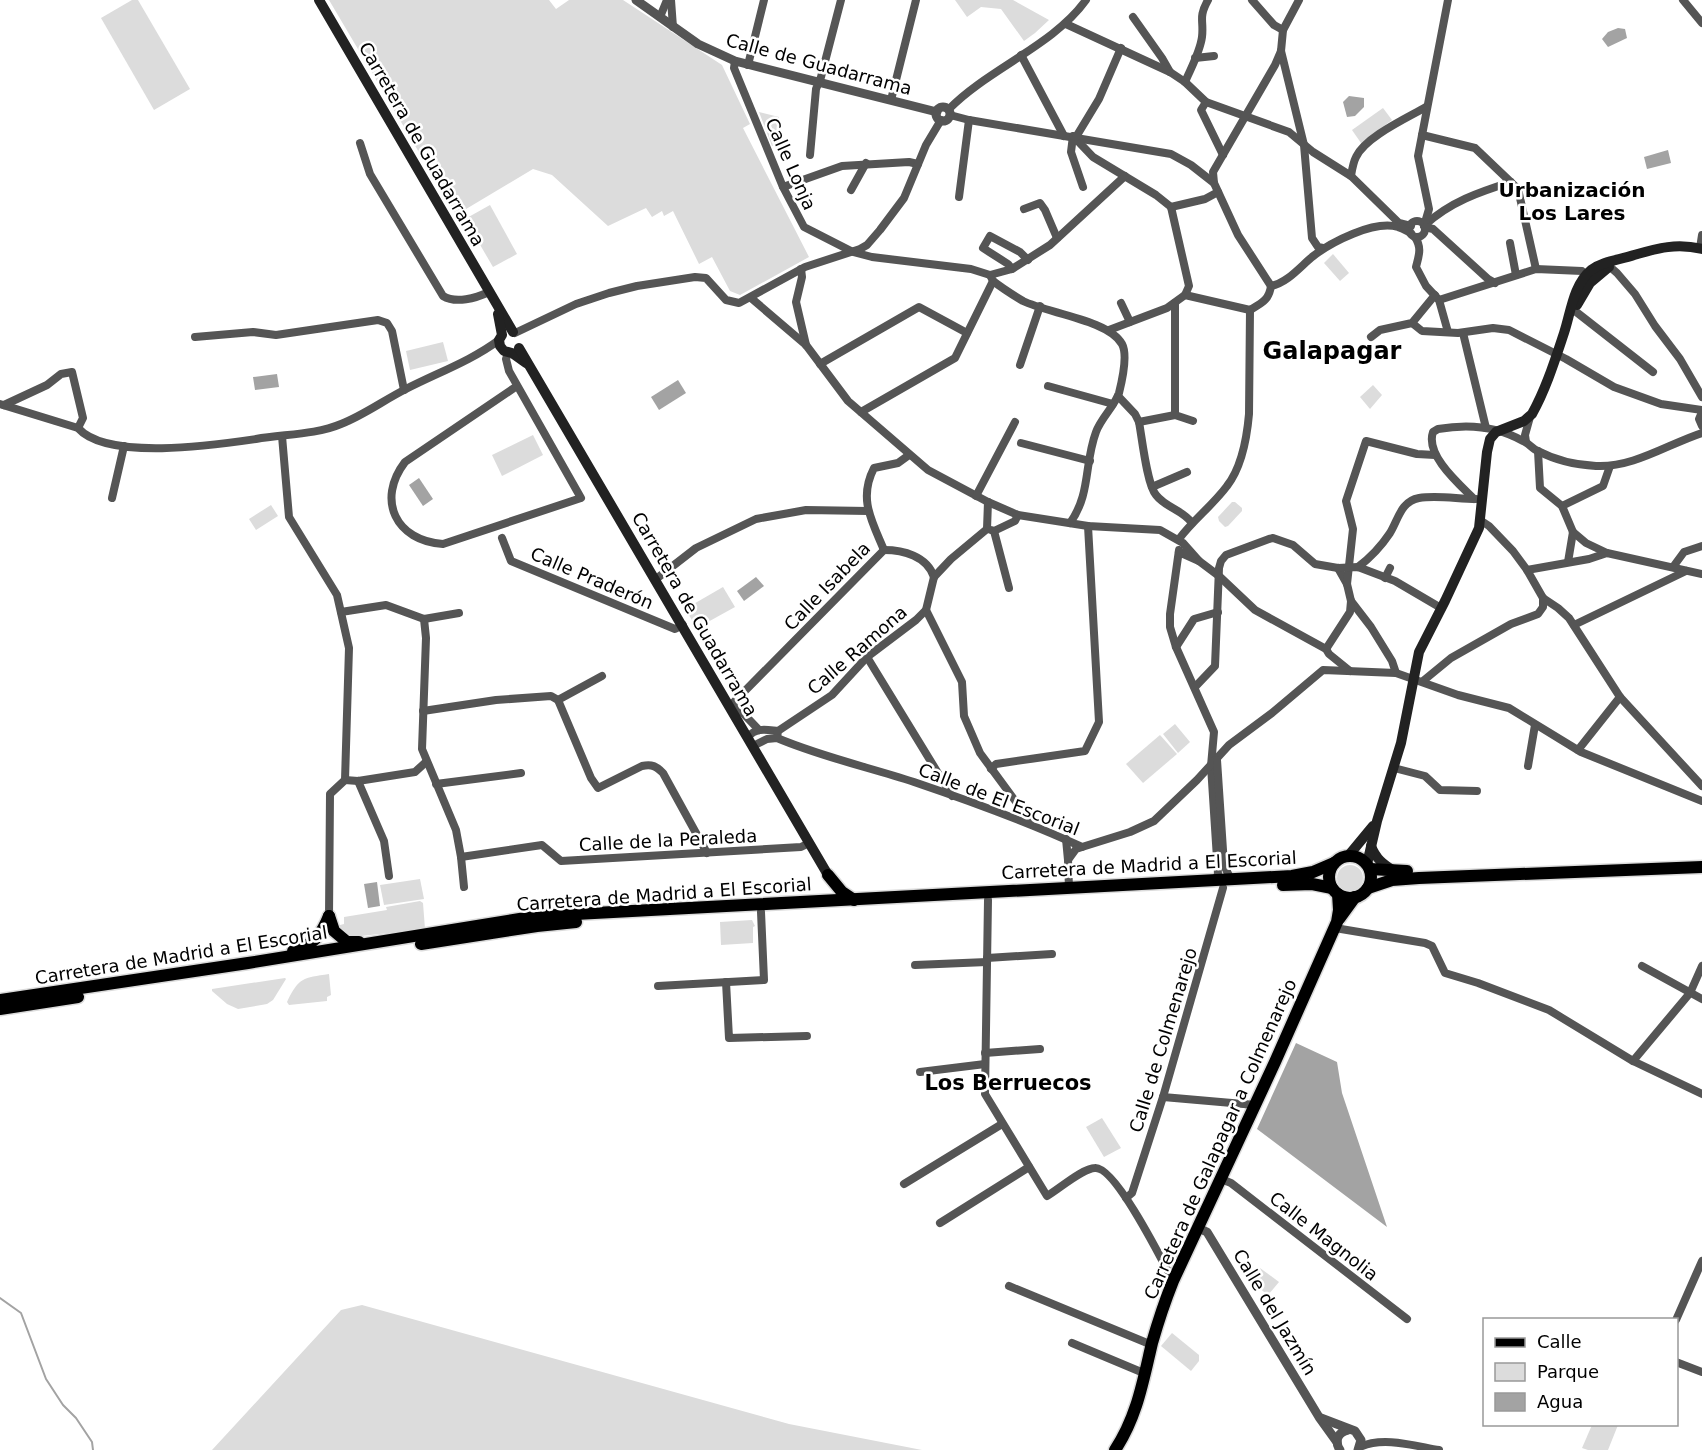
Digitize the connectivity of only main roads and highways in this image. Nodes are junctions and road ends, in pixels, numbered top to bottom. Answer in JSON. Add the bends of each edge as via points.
{"nodes":[{"id":1,"x":319,"y":0,"type":"edge"},
{"id":2,"x":1701,"y":248,"type":"edge"},
{"id":3,"x":1609,"y":264,"type":"junction"},
{"id":4,"x":1565,"y":329,"type":"junction"},
{"id":5,"x":1377,"y":821,"type":"junction"},
{"id":6,"x":1371,"y":845,"type":"junction"},
{"id":7,"x":1349,"y":855,"type":"junction"},
{"id":8,"x":1702,"y":860,"type":"edge"},
{"id":9,"x":1334,"y":863,"type":"junction"},
{"id":10,"x":1368,"y":866,"type":"junction"},
{"id":11,"x":1702,"y":867,"type":"edge"},
{"id":12,"x":1395,"y":872,"type":"junction"},
{"id":13,"x":828,"y":875,"type":"junction"},
{"id":14,"x":1223,"y":883,"type":"junction"},
{"id":15,"x":1368,"y":888,"type":"junction"},
{"id":16,"x":1335,"y":891,"type":"junction"},
{"id":17,"x":1355,"y":897,"type":"junction"},
{"id":18,"x":854,"y":900,"type":"junction"},
{"id":19,"x":822,"y":902,"type":"junction"},
{"id":20,"x":1336,"y":925,"type":"junction"},
{"id":21,"x":393,"y":940,"type":"junction"},
{"id":22,"x":248,"y":963,"type":"junction"},
{"id":23,"x":0,"y":1000,"type":"edge"},
{"id":24,"x":0,"y":1010,"type":"edge"},
{"id":25,"x":1115,"y":1450,"type":"edge"}],
"edges":[{"from":1,"to":13,"type":"main road","name":"Carretera de Guadarrama","via":[[489,292],[510,342],[533,370]]},
{"from":2,"to":3,"type":"main road","via":[[1669,246]]},
{"from":3,"to":4,"type":"main road","via":[[1590,284]]},
{"from":3,"to":4,"type":"main road","via":[[1595,267],[1587,274],[1574,297]]},
{"from":4,"to":5,"type":"main road","via":[[1530,417],[1491,430],[1475,538],[1423,641],[1415,666],[1418,680]]},
{"from":5,"to":6,"type":"main road"},
{"from":5,"to":7,"type":"main road"},
{"from":6,"to":10,"type":"main road"},
{"from":6,"to":12,"type":"main road","via":[[1381,862]]},
{"from":7,"to":9,"type":"main road"},
{"from":7,"to":10,"type":"main road","via":[[1359,857]]},
{"from":8,"to":12,"type":"main road"},
{"from":9,"to":14,"type":"main road","name":"Carretera de Madrid a El Escorial","via":[[1292,876]]},
{"from":9,"to":16,"type":"main road","via":[[1329,876]]},
{"from":10,"to":12,"type":"main road"},
{"from":10,"to":15,"type":"main road"},
{"from":11,"to":15,"type":"main road","via":[[1401,879]]},
{"from":13,"to":18,"type":"main road"},
{"from":13,"to":19,"type":"main road","via":[[828,892]]},
{"from":14,"to":16,"type":"main road","name":"Carretera de Madrid a El Escorial","via":[[1312,884]]},
{"from":14,"to":18,"type":"main road","name":"Carretera de Madrid a El Escorial"},
{"from":14,"to":24,"type":"main road","name":"Carretera de Madrid a El Escorial","via":[[988,900],[584,921]]},
{"from":15,"to":17,"type":"main road"},
{"from":16,"to":17,"type":"main road"},
{"from":16,"to":20,"type":"main road","name":"Carretera de Galapagar a Colmenarejo","via":[[1339,910]]},
{"from":17,"to":20,"type":"main road","name":"Carretera de Galapagar a Colmenarejo"},
{"from":18,"to":19,"type":"main road","name":"Carretera de Madrid a El Escorial"},
{"from":19,"to":21,"type":"main road","name":"Carretera de Madrid a El Escorial","via":[[538,916]]},
{"from":20,"to":25,"type":"main road","name":"Carretera de Galapagar a Colmenarejo","via":[[1173,1281],[1131,1422]]},
{"from":21,"to":22,"type":"main road","name":"Carretera de Madrid a El Escorial"},
{"from":21,"to":22,"type":"main road","via":[[347,942],[334,932],[329,916],[321,934],[304,947]]},
{"from":22,"to":23,"type":"main road","name":"Carretera de Madrid a El Escorial"}]}
